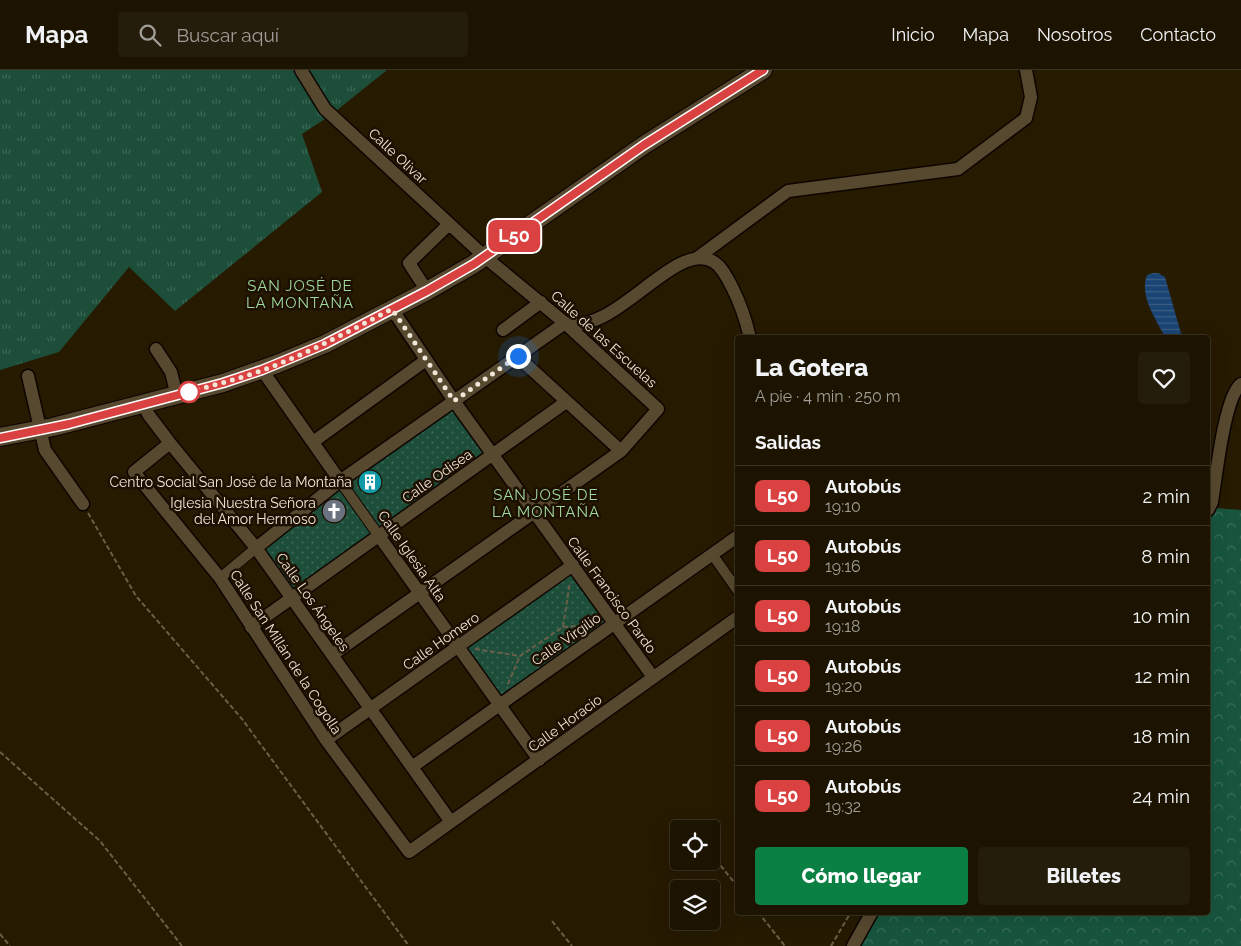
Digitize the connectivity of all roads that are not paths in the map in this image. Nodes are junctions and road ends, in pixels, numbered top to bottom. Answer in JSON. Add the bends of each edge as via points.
{"nodes":[{"id":1,"x":301,"y":70,"type":"edge"},
{"id":2,"x":763,"y":70,"type":"edge"},
{"id":3,"x":1026,"y":70,"type":"edge"},
{"id":4,"x":450,"y":224,"type":"junction"},
{"id":5,"x":485,"y":256,"type":"junction"},
{"id":6,"x":698,"y":258,"type":"junction"},
{"id":7,"x":427,"y":291,"type":"junction"},
{"id":8,"x":541,"y":302,"type":"junction"},
{"id":9,"x":392,"y":309,"type":"junction"},
{"id":10,"x":565,"y":323,"type":"junction"},
{"id":11,"x":504,"y":330,"type":"dead end"},
{"id":12,"x":749,"y":335,"type":"edge"},
{"id":13,"x":156,"y":349,"type":"dead end"},
{"id":14,"x":518,"y":356,"type":"junction"},
{"id":15,"x":426,"y":360,"type":"junction"},
{"id":16,"x":262,"y":370,"type":"junction"},
{"id":17,"x":28,"y":376,"type":"dead end"},
{"id":18,"x":1241,"y":384,"type":"edge"},
{"id":19,"x":177,"y":396,"type":"junction"},
{"id":20,"x":454,"y":401,"type":"junction"},
{"id":21,"x":566,"y":402,"type":"junction"},
{"id":22,"x":144,"y":404,"type":"junction"},
{"id":23,"x":39,"y":430,"type":"junction"},
{"id":24,"x":0,"y":438,"type":"edge"},
{"id":25,"x":314,"y":442,"type":"junction"},
{"id":26,"x":170,"y":443,"type":"junction"},
{"id":27,"x":621,"y":451,"type":"junction"},
{"id":28,"x":493,"y":455,"type":"junction"},
{"id":29,"x":340,"y":481,"type":"junction"},
{"id":30,"x":83,"y":504,"type":"road end"},
{"id":31,"x":1210,"y":506,"type":"edge"},
{"id":32,"x":535,"y":512,"type":"junction"},
{"id":33,"x":379,"y":536,"type":"junction"},
{"id":34,"x":735,"y":538,"type":"edge"},
{"id":35,"x":256,"y":548,"type":"junction"},
{"id":36,"x":712,"y":554,"type":"junction"},
{"id":37,"x":573,"y":566,"type":"junction"},
{"id":38,"x":220,"y":578,"type":"junction"},
{"id":39,"x":735,"y":587,"type":"edge"},
{"id":40,"x":420,"y":594,"type":"junction"},
{"id":41,"x":292,"y":598,"type":"junction"},
{"id":42,"x":735,"y":619,"type":"edge"},
{"id":43,"x":614,"y":623,"type":"junction"},
{"id":44,"x":251,"y":627,"type":"junction"},
{"id":45,"x":458,"y":647,"type":"junction"},
{"id":46,"x":332,"y":655,"type":"junction"},
{"id":47,"x":653,"y":677,"type":"junction"},
{"id":48,"x":499,"y":705,"type":"junction"},
{"id":49,"x":370,"y":709,"type":"junction"},
{"id":50,"x":326,"y":740,"type":"junction"},
{"id":51,"x":539,"y":760,"type":"junction"},
{"id":52,"x":412,"y":767,"type":"junction"},
{"id":53,"x":451,"y":822,"type":"junction"},
{"id":54,"x":409,"y":852,"type":"joint"},
{"id":55,"x":870,"y":915,"type":"edge"},
{"id":56,"x":853,"y":946,"type":"edge"}],
"edges":[{"from":1,"to":4,"type":"street","name":"Calle Olivar","via":[[325,109]]},
{"from":2,"to":5,"type":"main road","via":[[644,145]]},
{"from":3,"to":6,"type":"street","via":[[1031,96],[1026,118],[958,169],[788,191]]},
{"from":4,"to":5,"type":"street","name":"Calle Olivar"},
{"from":4,"to":7,"type":"street","via":[[409,263]]},
{"from":5,"to":7,"type":"main road"},
{"from":5,"to":8,"type":"street","name":"Calle de las Escuelas"},
{"from":6,"to":10,"type":"street","via":[[678,265],[592,322]]},
{"from":6,"to":12,"type":"street","via":[[715,262],[724,272],[747,322]]},
{"from":7,"to":9,"type":"main road"},
{"from":8,"to":10,"type":"street","name":"Calle de las Escuelas"},
{"from":8,"to":11,"type":"street"},
{"from":9,"to":15,"type":"street","name":"Calle Francisco Pardo"},
{"from":9,"to":16,"type":"main road","via":[[325,344]]},
{"from":10,"to":14,"type":"street"},
{"from":10,"to":27,"type":"street","name":"Calle de las Escuelas","via":[[658,409]]},
{"from":13,"to":19,"type":"street","via":[[170,372]]},
{"from":14,"to":20,"type":"street"},
{"from":14,"to":21,"type":"street"},
{"from":15,"to":20,"type":"street","name":"Calle Francisco Pardo"},
{"from":15,"to":25,"type":"street"},
{"from":16,"to":19,"type":"main road"},
{"from":16,"to":25,"type":"street","name":"Calle Iglesia Alta"},
{"from":17,"to":23,"type":"street"},
{"from":18,"to":31,"type":"street","via":[[1225,420]]},
{"from":19,"to":22,"type":"main road"},
{"from":20,"to":28,"type":"street","name":"Calle Francisco Pardo"},
{"from":20,"to":29,"type":"street"},
{"from":21,"to":27,"type":"street"},
{"from":21,"to":28,"type":"street","name":"Calle Odisea"},
{"from":22,"to":23,"type":"main road"},
{"from":22,"to":26,"type":"street","name":"Calle Los Ángeles"},
{"from":23,"to":24,"type":"main road"},
{"from":23,"to":30,"type":"street","via":[[48,455]]},
{"from":25,"to":29,"type":"street","name":"Calle Iglesia Alta"},
{"from":26,"to":35,"type":"street","name":"Calle Los Ángeles"},
{"from":26,"to":38,"type":"street","name":"Calle San Millán de la Cogolla","via":[[134,472]]},
{"from":27,"to":32,"type":"street"},
{"from":28,"to":32,"type":"street","name":"Calle Francisco Pardo"},
{"from":28,"to":33,"type":"street","name":"Calle Odisea"},
{"from":29,"to":33,"type":"street","name":"Calle Iglesia Alta"},
{"from":29,"to":35,"type":"street"},
{"from":32,"to":37,"type":"street","name":"Calle Francisco Pardo"},
{"from":32,"to":40,"type":"street"},
{"from":33,"to":40,"type":"street","name":"Calle Iglesia Alta"},
{"from":33,"to":41,"type":"street","name":"Calle Odisea"},
{"from":34,"to":36,"type":"street","name":"Calle Virgilio"},
{"from":35,"to":38,"type":"street"},
{"from":35,"to":41,"type":"street","name":"Calle Los Ángeles"},
{"from":36,"to":39,"type":"street"},
{"from":36,"to":43,"type":"street","name":"Calle Virgilio"},
{"from":37,"to":43,"type":"street","name":"Calle Francisco Pardo"},
{"from":37,"to":45,"type":"street","name":"Calle Homero"},
{"from":38,"to":44,"type":"street","name":"Calle San Millán de la Cogolla"},
{"from":40,"to":45,"type":"street","name":"Calle Iglesia Alta"},
{"from":40,"to":46,"type":"street"},
{"from":41,"to":44,"type":"street","name":"Calle Odisea"},
{"from":41,"to":46,"type":"street","name":"Calle Los Ángeles"},
{"from":42,"to":47,"type":"street","name":"Calle Horacio"},
{"from":43,"to":47,"type":"street","name":"Calle Francisco Pardo"},
{"from":43,"to":48,"type":"street","name":"Calle Virgilio"},
{"from":44,"to":50,"type":"street","name":"Calle San Millán de la Cogolla"},
{"from":45,"to":48,"type":"street","name":"Calle Iglesia Alta"},
{"from":45,"to":49,"type":"street","name":"Calle Homero"},
{"from":46,"to":49,"type":"street","name":"Calle Los Ángeles"},
{"from":47,"to":51,"type":"street","name":"Calle Horacio"},
{"from":48,"to":51,"type":"street","name":"Calle Iglesia Alta"},
{"from":48,"to":52,"type":"street","name":"Calle Virgilio"},
{"from":49,"to":50,"type":"street","name":"Calle Homero"},
{"from":49,"to":52,"type":"street","name":"Calle Los Ángeles"},
{"from":50,"to":54,"type":"street","name":"Calle San Millán de la Cogolla"},
{"from":51,"to":53,"type":"street","name":"Calle Horacio"},
{"from":52,"to":53,"type":"street","name":"Calle Los Ángeles"},
{"from":53,"to":54,"type":"street","name":"Calle Horacio"},
{"from":55,"to":56,"type":"street"}]}
